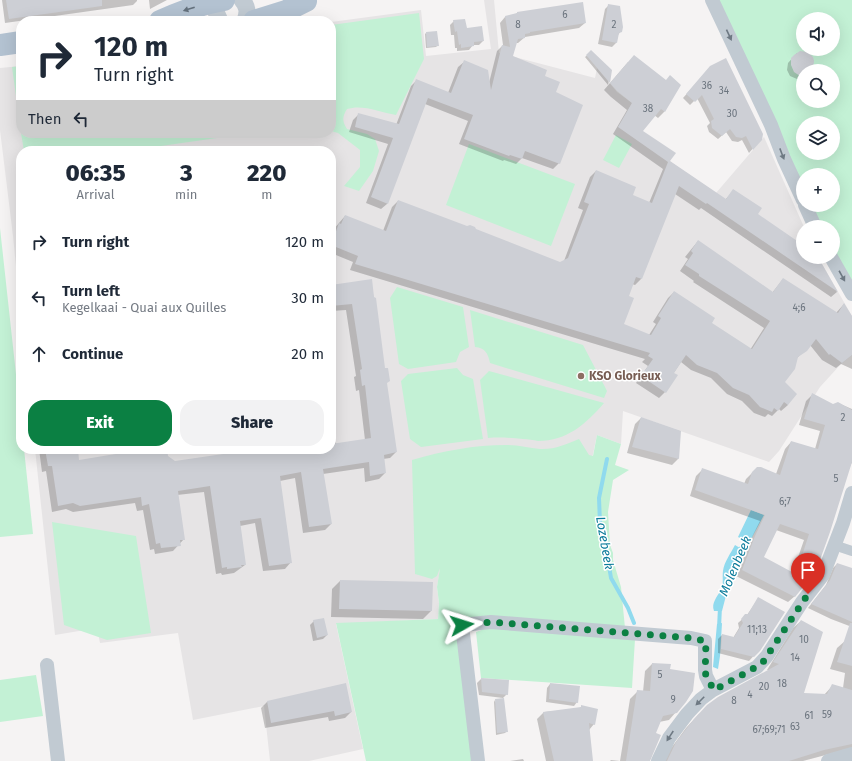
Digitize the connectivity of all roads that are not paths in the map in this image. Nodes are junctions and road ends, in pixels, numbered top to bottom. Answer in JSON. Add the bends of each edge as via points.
{"nodes":[{"id":1,"x":242,"y":0,"type":"edge"},
{"id":2,"x":306,"y":0,"type":"edge"},
{"id":3,"x":712,"y":0,"type":"edge"},
{"id":4,"x":220,"y":5,"type":"edge"},
{"id":5,"x":172,"y":16,"type":"edge"},
{"id":6,"x":246,"y":16,"type":"edge"},
{"id":7,"x":270,"y":16,"type":"edge"},
{"id":8,"x":16,"y":42,"type":"edge"},
{"id":9,"x":0,"y":44,"type":"edge"},
{"id":10,"x":796,"y":185,"type":"edge"},
{"id":11,"x":835,"y":264,"type":"edge"},
{"id":12,"x":852,"y":294,"type":"edge"},
{"id":13,"x":852,"y":493,"type":"edge"},
{"id":14,"x":834,"y":546,"type":"junction"},
{"id":15,"x":852,"y":551,"type":"edge"},
{"id":16,"x":47,"y":665,"type":"dead end"},
{"id":17,"x":714,"y":690,"type":"junction"},
{"id":18,"x":852,"y":754,"type":"edge"},
{"id":19,"x":58,"y":761,"type":"edge"},
{"id":20,"x":478,"y":761,"type":"edge"},
{"id":21,"x":658,"y":761,"type":"edge"},
{"id":22,"x":828,"y":761,"type":"edge"}],
"edges":[{"from":1,"to":6,"type":"street","via":[[247,6]]},
{"from":2,"to":7,"type":"main road"},
{"from":3,"to":10,"type":"street","one_way":true,"via":[[771,125]]},
{"from":4,"to":5,"type":"main road","one_way":true,"via":[[208,3]]},
{"from":8,"to":9,"type":"main road"},
{"from":11,"to":12,"type":"street","one_way":true},
{"from":13,"to":14,"type":"street"},
{"from":14,"to":15,"type":"street"},
{"from":14,"to":17,"type":"street","via":[[823,575],[763,662]]},
{"from":16,"to":19,"type":"street"},
{"from":17,"to":20,"type":"street","via":[[706,676],[705,641],[491,622],[462,625]]},
{"from":17,"to":21,"type":"street","one_way":true,"via":[[701,699],[677,726]]},
{"from":18,"to":22,"type":"street"}]}
